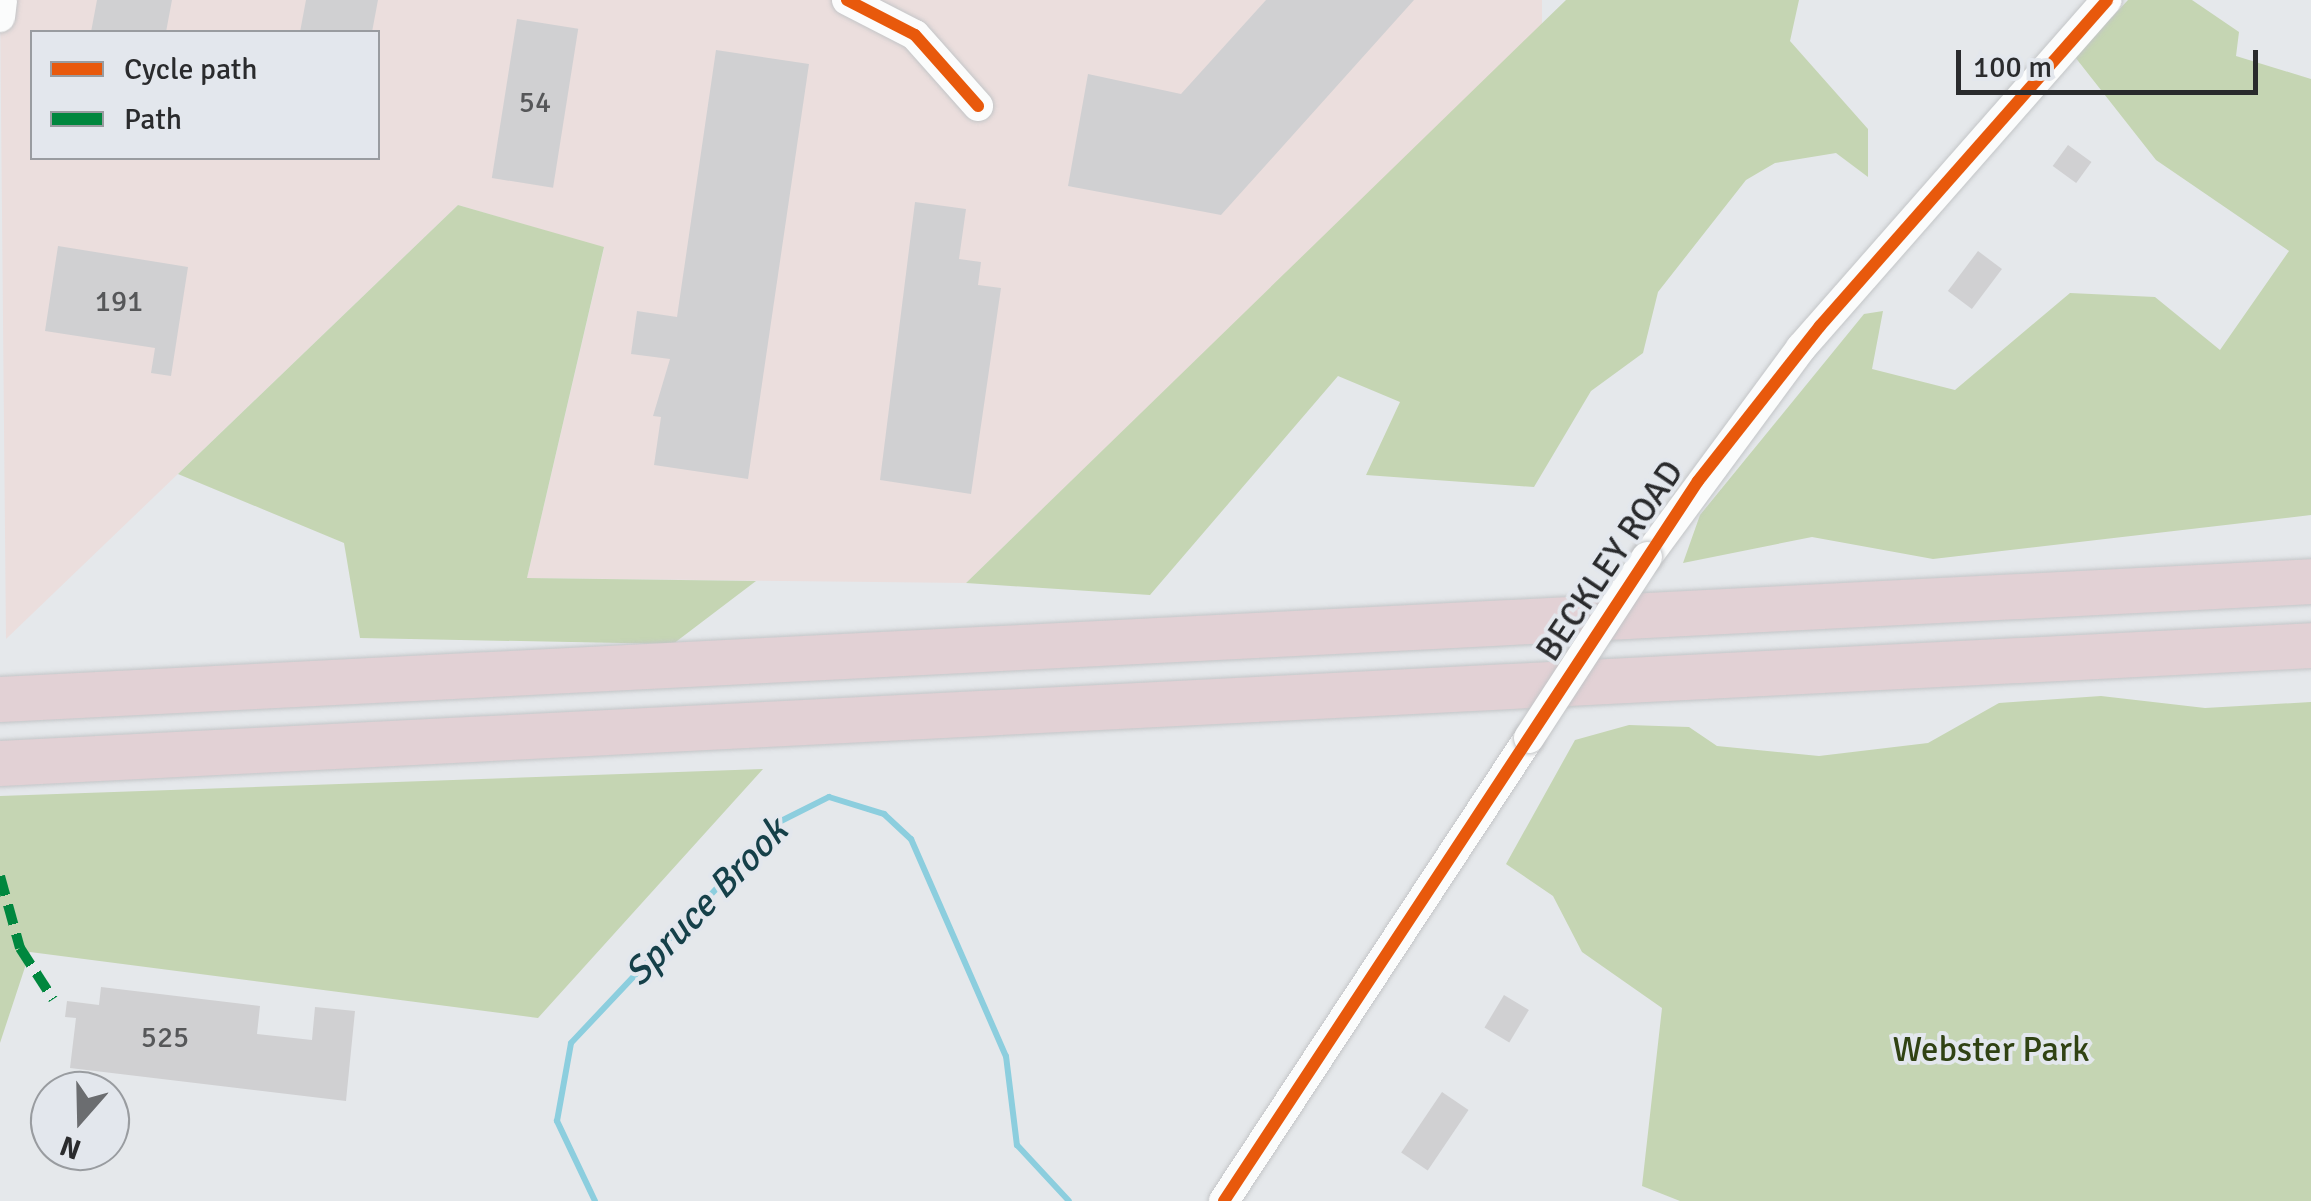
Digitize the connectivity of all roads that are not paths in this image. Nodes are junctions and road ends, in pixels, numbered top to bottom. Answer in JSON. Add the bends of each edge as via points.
{"nodes":[{"id":1,"x":2,"y":0,"type":"edge"},
{"id":2,"x":848,"y":0,"type":"edge"},
{"id":3,"x":2107,"y":0,"type":"edge"},
{"id":4,"x":0,"y":17,"type":"edge"},
{"id":5,"x":978,"y":106,"type":"dead end"},
{"id":6,"x":2311,"y":581,"type":"edge"},
{"id":7,"x":2311,"y":645,"type":"edge"},
{"id":8,"x":0,"y":699,"type":"edge"},
{"id":9,"x":0,"y":763,"type":"edge"},
{"id":10,"x":1224,"y":1201,"type":"edge"}],
"edges":[{"from":1,"to":4,"type":"street"},
{"from":2,"to":5,"type":"street","via":[[915,35]]},
{"from":3,"to":10,"type":"street","name":"BECKLEY ROAD","bridge":true,"via":[[1802,348],[1647,557]]},
{"from":6,"to":8,"type":"highway"},
{"from":7,"to":9,"type":"highway"}]}
